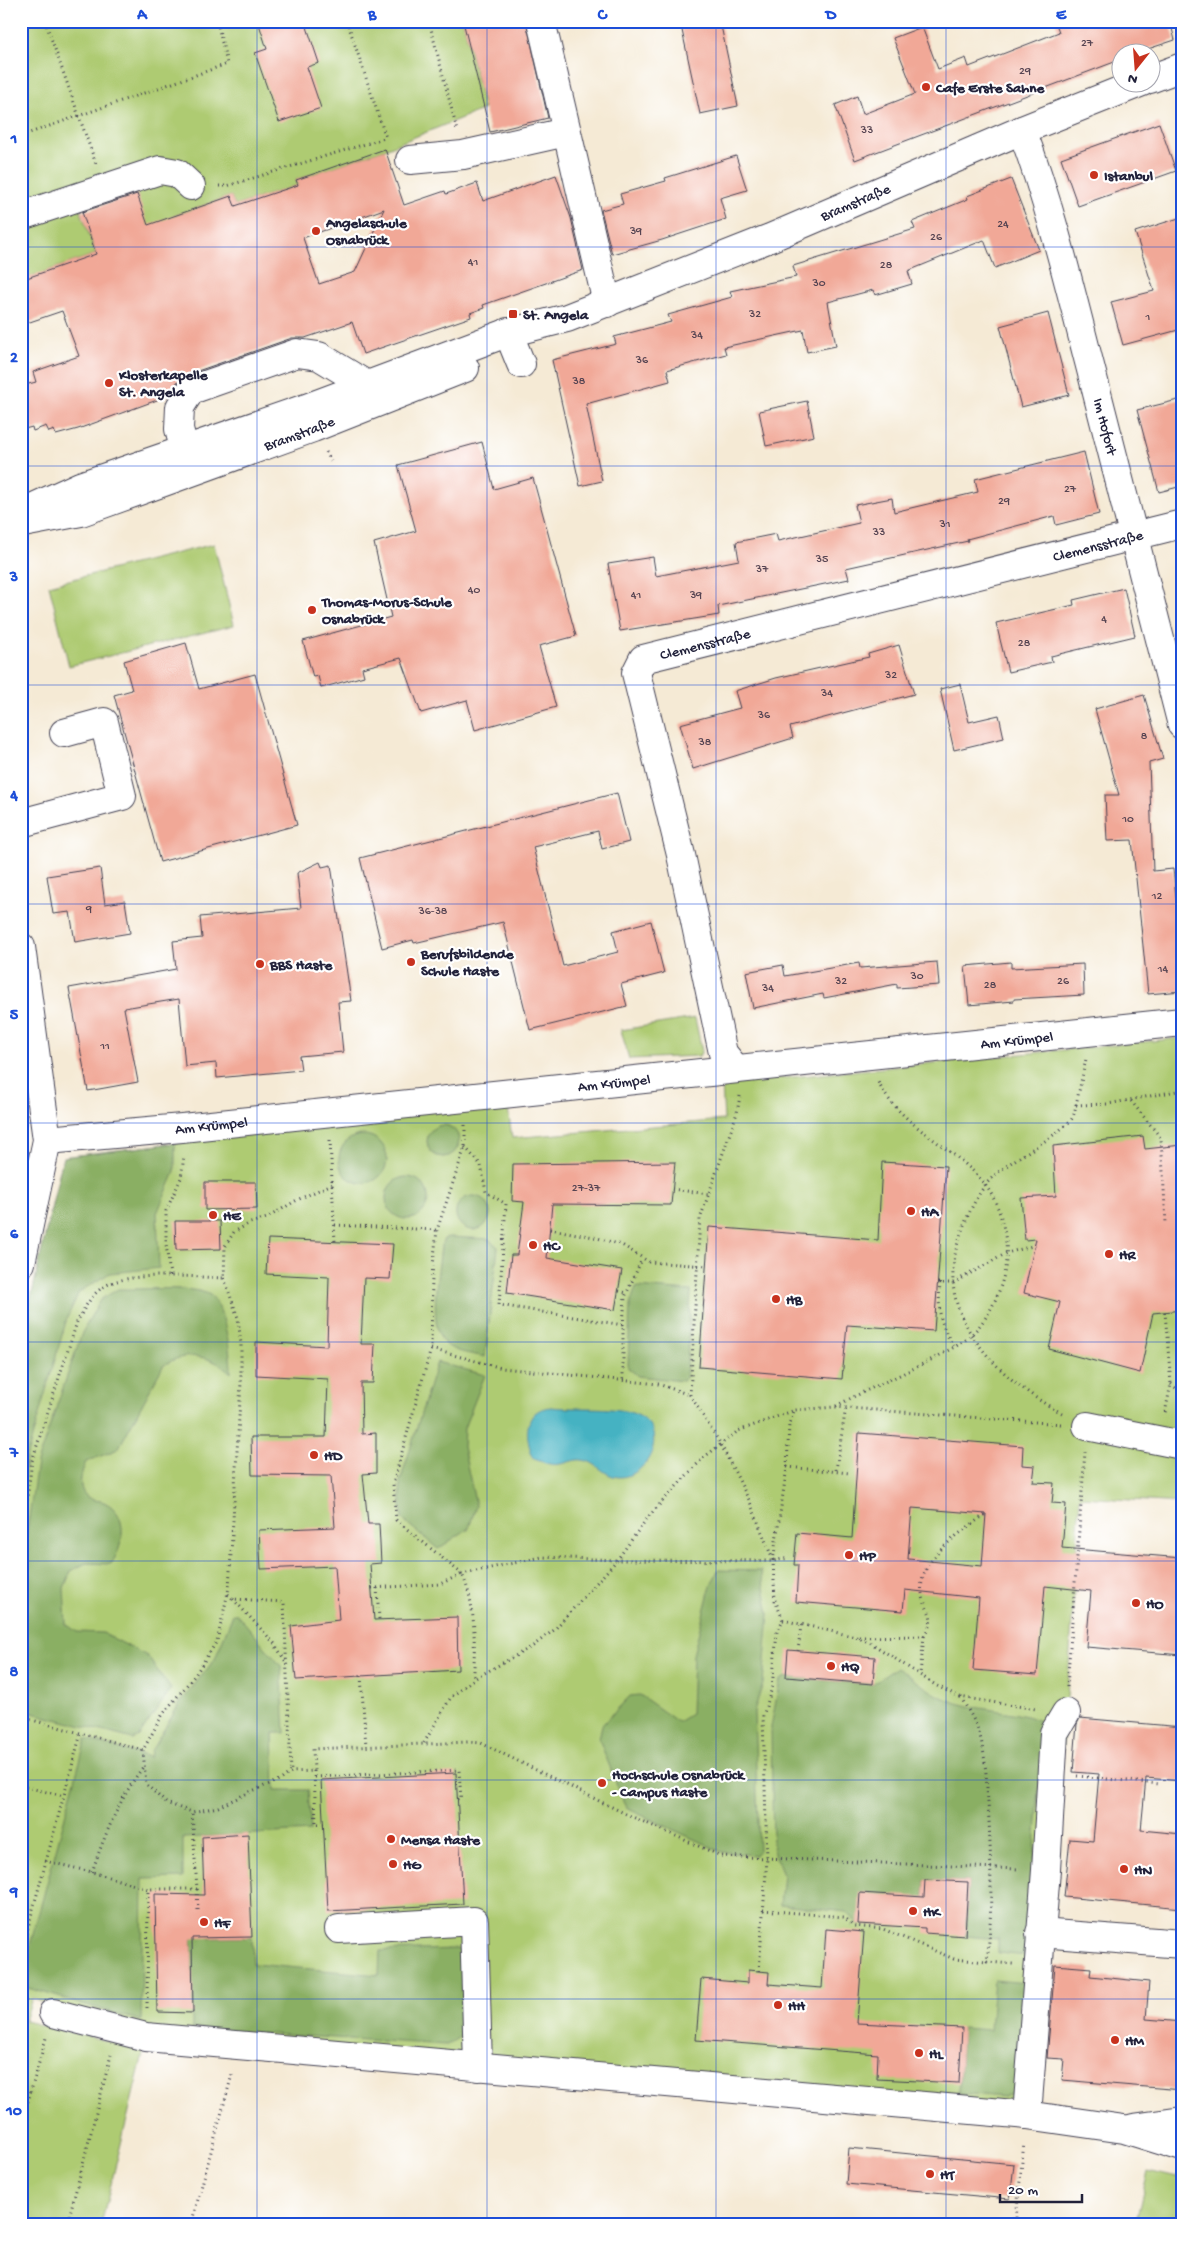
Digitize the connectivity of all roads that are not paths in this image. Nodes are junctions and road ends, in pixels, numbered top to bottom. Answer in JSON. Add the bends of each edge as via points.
{"nodes":[{"id":1,"x":541,"y":21,"type":"edge"},
{"id":2,"x":1182,"y":67,"type":"edge"},
{"id":3,"x":1160,"y":75,"type":"edge"},
{"id":4,"x":1117,"y":92,"type":"edge"},
{"id":5,"x":1022,"y":130,"type":"junction"},
{"id":6,"x":566,"y":132,"type":"junction"},
{"id":7,"x":410,"y":160,"type":"road end"},
{"id":8,"x":190,"y":186,"type":"road end"},
{"id":9,"x":21,"y":216,"type":"edge"},
{"id":10,"x":607,"y":302,"type":"junction"},
{"id":11,"x":515,"y":348,"type":"junction"},
{"id":12,"x":367,"y":385,"type":"junction"},
{"id":13,"x":187,"y":460,"type":"junction"},
{"id":14,"x":21,"y":513,"type":"edge"},
{"id":15,"x":21,"y":523,"type":"edge"},
{"id":16,"x":1182,"y":524,"type":"edge"},
{"id":17,"x":1135,"y":536,"type":"junction"},
{"id":18,"x":1182,"y":725,"type":"edge"},
{"id":19,"x":64,"y":733,"type":"dead end"},
{"id":20,"x":21,"y":823,"type":"edge"},
{"id":21,"x":21,"y":948,"type":"edge"},
{"id":22,"x":24,"y":998,"type":"edge"},
{"id":23,"x":1182,"y":1022,"type":"edge"},
{"id":24,"x":736,"y":1069,"type":"junction"},
{"id":25,"x":47,"y":1140,"type":"junction"},
{"id":26,"x":21,"y":1263,"type":"edge"},
{"id":27,"x":1088,"y":1426,"type":"road end"},
{"id":28,"x":1171,"y":1443,"type":"edge"},
{"id":29,"x":1066,"y":1714,"type":"road end"},
{"id":30,"x":338,"y":1929,"type":"dead end"},
{"id":31,"x":1040,"y":1933,"type":"junction"},
{"id":32,"x":1182,"y":1944,"type":"edge"},
{"id":33,"x":53,"y":2013,"type":"road end"},
{"id":34,"x":478,"y":2067,"type":"junction"},
{"id":35,"x":1027,"y":2115,"type":"junction"},
{"id":36,"x":1182,"y":2121,"type":"edge"},
{"id":37,"x":1124,"y":2129,"type":"junction"},
{"id":38,"x":1182,"y":2147,"type":"edge"}],
"edges":[{"from":1,"to":6,"type":"street"},
{"from":2,"to":3,"type":"street"},
{"from":4,"to":5,"type":"street","name":"Bramstraße"},
{"from":5,"to":10,"type":"street","name":"Bramstraße","via":[[770,238]]},
{"from":5,"to":17,"type":"street","name":"Im Hofort","via":[[1036,167]]},
{"from":6,"to":7,"type":"street","via":[[463,155]]},
{"from":6,"to":10,"type":"street"},
{"from":8,"to":9,"type":"street","via":[[177,174],[160,170]]},
{"from":10,"to":11,"type":"street","name":"Bramstraße","via":[[567,318]]},
{"from":11,"to":12,"type":"street","name":"Bramstraße"},
{"from":11,"to":13,"type":"street","name":"Bramstraße","via":[[313,428]]},
{"from":12,"to":13,"type":"street","name":"Bramstraße"},
{"from":12,"to":13,"type":"street","via":[[319,356],[297,354],[191,390],[180,407],[180,429]]},
{"from":13,"to":14,"type":"street","name":"Bramstraße","via":[[80,486]]},
{"from":13,"to":15,"type":"street","name":"Bramstraße","via":[[81,512]]},
{"from":16,"to":17,"type":"street","name":"Clemensstraße"},
{"from":17,"to":18,"type":"street","name":"Im Hofort"},
{"from":17,"to":24,"type":"street","name":"Clemensstraße","via":[[643,658],[636,673],[681,855],[723,1052]]},
{"from":19,"to":20,"type":"street","via":[[104,722],[122,796]]},
{"from":21,"to":22,"type":"street"},
{"from":22,"to":25,"type":"street"},
{"from":23,"to":24,"type":"street","name":"Am Krümpel"},
{"from":24,"to":25,"type":"street","name":"Am Krümpel"},
{"from":25,"to":26,"type":"street"},
{"from":27,"to":28,"type":"street"},
{"from":29,"to":31,"type":"street","via":[[1054,1733]]},
{"from":30,"to":34,"type":"street","via":[[474,1922]]},
{"from":31,"to":32,"type":"street"},
{"from":31,"to":35,"type":"street"},
{"from":33,"to":34,"type":"street","via":[[146,2038]]},
{"from":34,"to":35,"type":"street"},
{"from":35,"to":37,"type":"street"},
{"from":36,"to":37,"type":"street"},
{"from":37,"to":38,"type":"street"}]}
